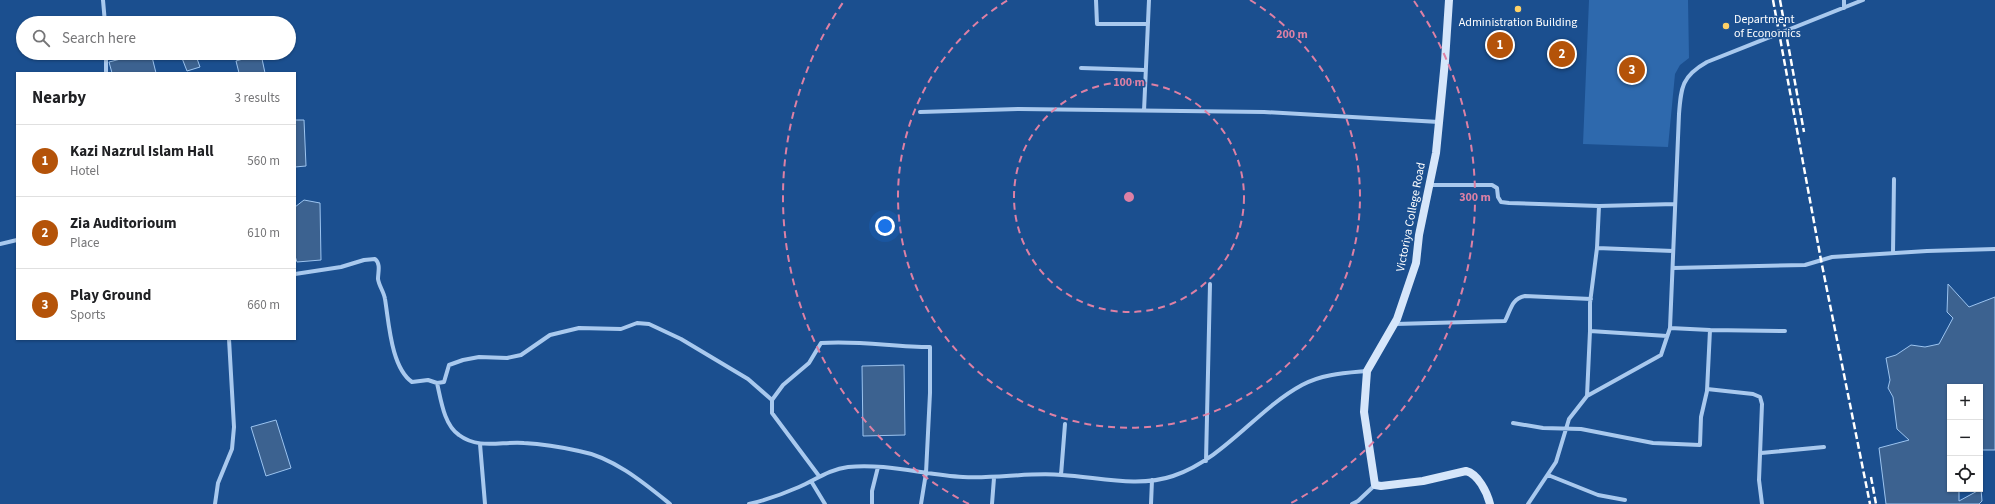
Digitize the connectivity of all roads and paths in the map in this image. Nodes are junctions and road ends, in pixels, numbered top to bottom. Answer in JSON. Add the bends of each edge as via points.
{"nodes":[{"id":1,"x":103,"y":0,"type":"edge"},
{"id":2,"x":1096,"y":0,"type":"edge"},
{"id":3,"x":1149,"y":0,"type":"edge"},
{"id":4,"x":1449,"y":0,"type":"edge"},
{"id":5,"x":1844,"y":0,"type":"edge"},
{"id":6,"x":1863,"y":0,"type":"edge"},
{"id":7,"x":1844,"y":8,"type":"junction"},
{"id":8,"x":104,"y":16,"type":"edge"},
{"id":9,"x":1148,"y":24,"type":"junction"},
{"id":10,"x":106,"y":60,"type":"edge"},
{"id":11,"x":1081,"y":68,"type":"dead end"},
{"id":12,"x":1145,"y":70,"type":"junction"},
{"id":13,"x":106,"y":72,"type":"edge"},
{"id":14,"x":1144,"y":111,"type":"junction"},
{"id":15,"x":920,"y":112,"type":"dead end"},
{"id":16,"x":1439,"y":122,"type":"junction"},
{"id":17,"x":1894,"y":179,"type":"dead end"},
{"id":18,"x":1430,"y":185,"type":"junction"},
{"id":19,"x":1676,"y":204,"type":"junction"},
{"id":20,"x":1599,"y":206,"type":"junction"},
{"id":21,"x":16,"y":240,"type":"edge"},
{"id":22,"x":0,"y":244,"type":"edge"},
{"id":23,"x":1597,"y":248,"type":"junction"},
{"id":24,"x":1995,"y":249,"type":"edge"},
{"id":25,"x":1674,"y":251,"type":"junction"},
{"id":26,"x":1893,"y":253,"type":"junction"},
{"id":27,"x":1673,"y":268,"type":"junction"},
{"id":28,"x":296,"y":274,"type":"edge"},
{"id":29,"x":1210,"y":284,"type":"dead end"},
{"id":30,"x":1591,"y":299,"type":"junction"},
{"id":31,"x":1395,"y":324,"type":"junction"},
{"id":32,"x":1670,"y":328,"type":"junction"},
{"id":33,"x":1710,"y":330,"type":"junction"},
{"id":34,"x":1590,"y":331,"type":"junction"},
{"id":35,"x":1785,"y":331,"type":"dead end"},
{"id":36,"x":1668,"y":336,"type":"junction"},
{"id":37,"x":229,"y":340,"type":"edge"},
{"id":38,"x":1367,"y":371,"type":"junction"},
{"id":39,"x":437,"y":383,"type":"junction"},
{"id":40,"x":1707,"y":389,"type":"junction"},
{"id":41,"x":1587,"y":396,"type":"junction"},
{"id":42,"x":772,"y":400,"type":"junction"},
{"id":43,"x":1513,"y":423,"type":"dead end"},
{"id":44,"x":1065,"y":424,"type":"dead end"},
{"id":45,"x":1566,"y":430,"type":"junction"},
{"id":46,"x":480,"y":444,"type":"junction"},
{"id":47,"x":1824,"y":447,"type":"dead end"},
{"id":48,"x":1761,"y":452,"type":"junction"},
{"id":49,"x":1206,"y":461,"type":"junction"},
{"id":50,"x":878,"y":467,"type":"junction"},
{"id":51,"x":926,"y":473,"type":"junction"},
{"id":52,"x":1061,"y":475,"type":"junction"},
{"id":53,"x":1548,"y":475,"type":"junction"},
{"id":54,"x":819,"y":476,"type":"junction"},
{"id":55,"x":994,"y":478,"type":"junction"},
{"id":56,"x":1152,"y":480,"type":"junction"},
{"id":57,"x":811,"y":481,"type":"junction"},
{"id":58,"x":1375,"y":485,"type":"junction"},
{"id":59,"x":1625,"y":500,"type":"dead end"},
{"id":60,"x":215,"y":504,"type":"edge"},
{"id":61,"x":485,"y":504,"type":"edge"},
{"id":62,"x":670,"y":504,"type":"edge"},
{"id":63,"x":749,"y":504,"type":"edge"},
{"id":64,"x":825,"y":504,"type":"edge"},
{"id":65,"x":872,"y":504,"type":"edge"},
{"id":66,"x":921,"y":504,"type":"edge"},
{"id":67,"x":992,"y":504,"type":"edge"},
{"id":68,"x":1151,"y":504,"type":"edge"},
{"id":69,"x":1352,"y":504,"type":"edge"},
{"id":70,"x":1490,"y":504,"type":"edge"},
{"id":71,"x":1528,"y":504,"type":"edge"},
{"id":72,"x":1762,"y":504,"type":"edge"}],
"edges":[{"from":1,"to":8,"type":"street"},
{"from":2,"to":9,"type":"street","via":[[1097,24]]},
{"from":3,"to":9,"type":"street"},
{"from":4,"to":16,"type":"street","name":"Victoriya College Road"},
{"from":5,"to":7,"type":"street"},
{"from":6,"to":7,"type":"street"},
{"from":7,"to":19,"type":"street","via":[[1707,62],[1685,79],[1681,94]]},
{"from":9,"to":12,"type":"street"},
{"from":10,"to":13,"type":"street"},
{"from":11,"to":12,"type":"street"},
{"from":12,"to":14,"type":"street"},
{"from":14,"to":15,"type":"street","via":[[1019,109]]},
{"from":14,"to":16,"type":"street","via":[[1264,112]]},
{"from":16,"to":18,"type":"street","name":"Victoriya College Road"},
{"from":17,"to":26,"type":"street"},
{"from":18,"to":20,"type":"street","via":[[1492,186],[1497,188],[1498,197],[1502,202],[1509,203]]},
{"from":18,"to":31,"type":"street","name":"Victoriya College Road","via":[[1416,263]]},
{"from":19,"to":20,"type":"street"},
{"from":19,"to":25,"type":"street"},
{"from":20,"to":23,"type":"street"},
{"from":21,"to":22,"type":"street"},
{"from":23,"to":25,"type":"street"},
{"from":23,"to":30,"type":"street"},
{"from":24,"to":26,"type":"street"},
{"from":25,"to":27,"type":"street"},
{"from":26,"to":27,"type":"street","via":[[1832,257],[1805,265]]},
{"from":27,"to":32,"type":"street"},
{"from":28,"to":39,"type":"street","via":[[342,267],[375,258],[400,368],[412,382],[428,380]]},
{"from":29,"to":49,"type":"street"},
{"from":30,"to":31,"type":"street","via":[[1518,297],[1512,304],[1506,322]]},
{"from":30,"to":34,"type":"street"},
{"from":31,"to":38,"type":"street","name":"Victoriya College Road"},
{"from":32,"to":33,"type":"street"},
{"from":32,"to":36,"type":"street"},
{"from":33,"to":35,"type":"street"},
{"from":33,"to":40,"type":"street"},
{"from":34,"to":36,"type":"street"},
{"from":34,"to":41,"type":"street"},
{"from":36,"to":41,"type":"street","via":[[1661,355]]},
{"from":37,"to":60,"type":"street","via":[[234,427],[232,449],[218,483]]},
{"from":38,"to":49,"type":"street","via":[[1321,377],[1303,385],[1271,405]]},
{"from":38,"to":58,"type":"street","name":"Victoriya College Road","via":[[1364,412]]},
{"from":39,"to":42,"type":"street","via":[[444,382],[449,365],[463,360],[521,355],[550,335],[579,328],[621,329],[637,322],[649,324],[681,339],[748,379]]},
{"from":39,"to":46,"type":"street","via":[[444,413],[453,428],[458,435]]},
{"from":40,"to":45,"type":"street","via":[[1701,417],[1700,445],[1653,443],[1582,429]]},
{"from":40,"to":48,"type":"street","via":[[1760,397]]},
{"from":41,"to":45,"type":"street","via":[[1569,419]]},
{"from":42,"to":51,"type":"street","via":[[783,385],[808,363],[822,343],[870,342],[930,346]]},
{"from":42,"to":54,"type":"street","via":[[772,412]]},
{"from":43,"to":45,"type":"street"},
{"from":44,"to":52,"type":"street"},
{"from":45,"to":53,"type":"street","via":[[1556,462]]},
{"from":46,"to":61,"type":"street"},
{"from":46,"to":62,"type":"street","via":[[525,443],[580,451],[611,462]]},
{"from":47,"to":48,"type":"street"},
{"from":48,"to":72,"type":"street","via":[[1759,480]]},
{"from":49,"to":56,"type":"street","via":[[1174,476]]},
{"from":50,"to":51,"type":"street"},
{"from":50,"to":54,"type":"street","via":[[846,467]]},
{"from":50,"to":65,"type":"street","via":[[872,491]]},
{"from":51,"to":55,"type":"street"},
{"from":51,"to":66,"type":"street"},
{"from":52,"to":55,"type":"street"},
{"from":52,"to":56,"type":"street","via":[[1137,482]]},
{"from":53,"to":59,"type":"street","via":[[1598,494]]},
{"from":53,"to":71,"type":"street"},
{"from":54,"to":57,"type":"street"},
{"from":55,"to":67,"type":"street"},
{"from":56,"to":68,"type":"street"},
{"from":57,"to":63,"type":"street"},
{"from":57,"to":64,"type":"street"},
{"from":58,"to":69,"type":"street"},
{"from":58,"to":70,"type":"street","via":[[1423,481],[1466,470],[1475,475]]}]}
